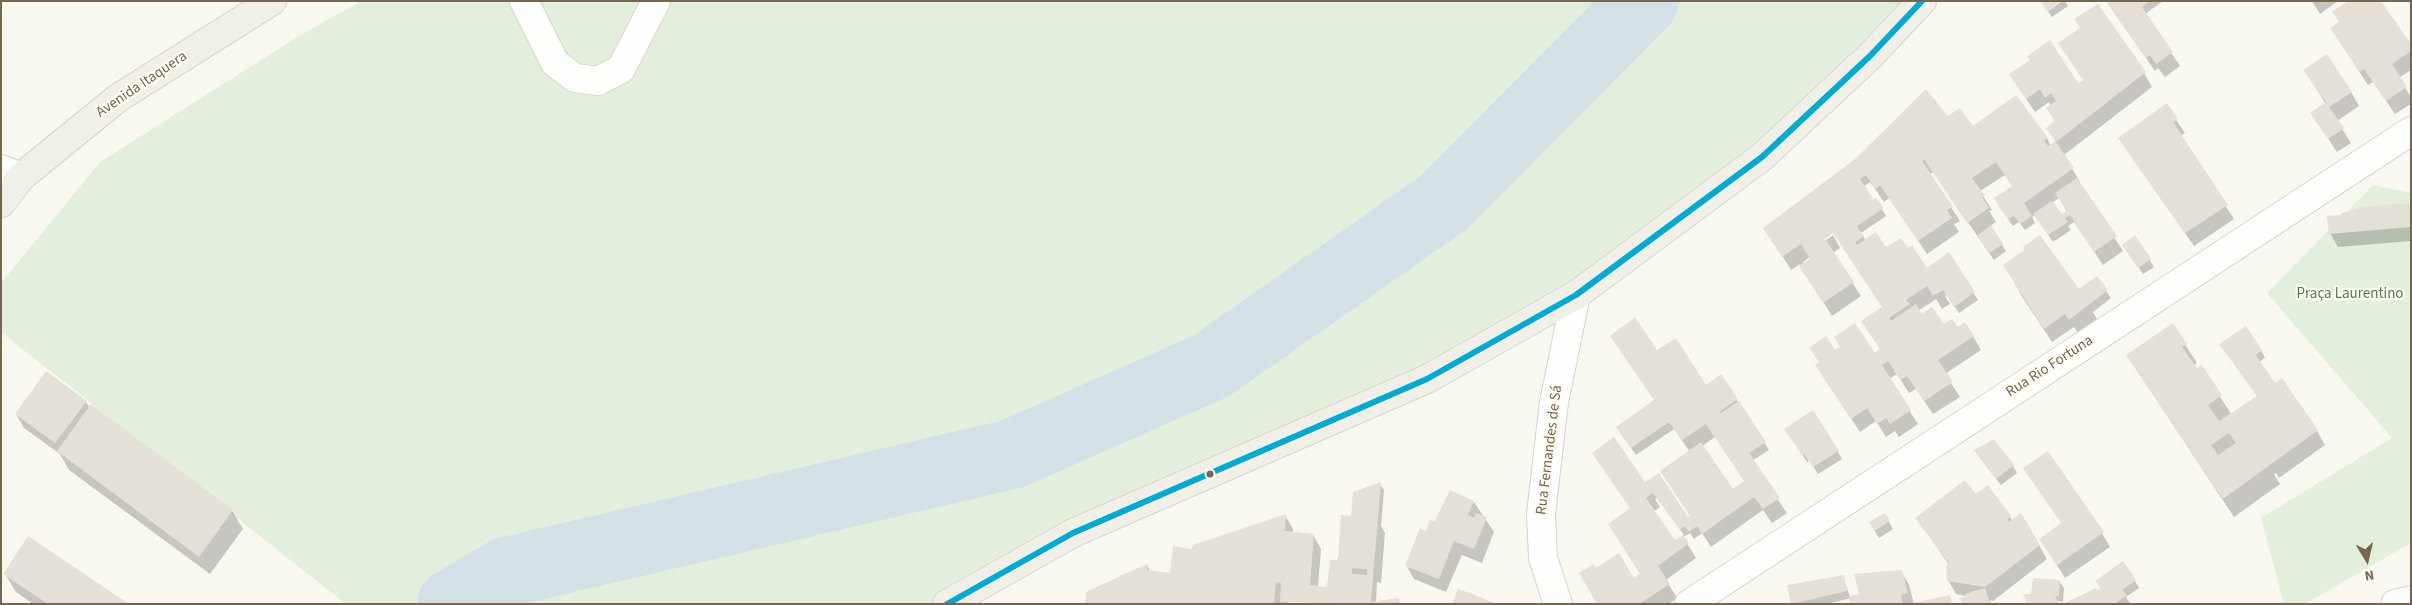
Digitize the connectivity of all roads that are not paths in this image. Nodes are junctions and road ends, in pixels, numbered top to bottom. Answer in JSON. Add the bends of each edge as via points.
{"nodes":[{"id":1,"x":272,"y":1,"type":"edge"},
{"id":2,"x":524,"y":1,"type":"edge"},
{"id":3,"x":656,"y":1,"type":"edge"},
{"id":4,"x":1922,"y":1,"type":"edge"},
{"id":5,"x":2404,"y":141,"type":"edge"},
{"id":6,"x":11,"y":173,"type":"edge"},
{"id":7,"x":1,"y":203,"type":"edge"},
{"id":8,"x":1576,"y":295,"type":"junction"},
{"id":9,"x":2411,"y":600,"type":"edge"},
{"id":10,"x":947,"y":604,"type":"edge"},
{"id":11,"x":1558,"y":604,"type":"edge"},
{"id":12,"x":1690,"y":604,"type":"edge"},
{"id":13,"x":2395,"y":604,"type":"edge"}],
"edges":[{"from":1,"to":6,"type":"main road","name":"Avenida Itaquera","via":[[118,98]]},
{"from":2,"to":3,"type":"street","via":[[555,63],[576,78],[598,81],[621,69]]},
{"from":4,"to":8,"type":"main road","via":[[1870,56],[1762,157]]},
{"from":5,"to":12,"type":"street","name":"Rua Rio Fortuna"},
{"from":6,"to":7,"type":"main road","name":"Avenida Itaquera"},
{"from":8,"to":10,"type":"main road","via":[[1427,379],[1073,534]]},
{"from":8,"to":11,"type":"street","name":"Rua Fernandes de Sá","via":[[1554,402],[1541,514],[1543,558]]},
{"from":9,"to":13,"type":"street"}]}
